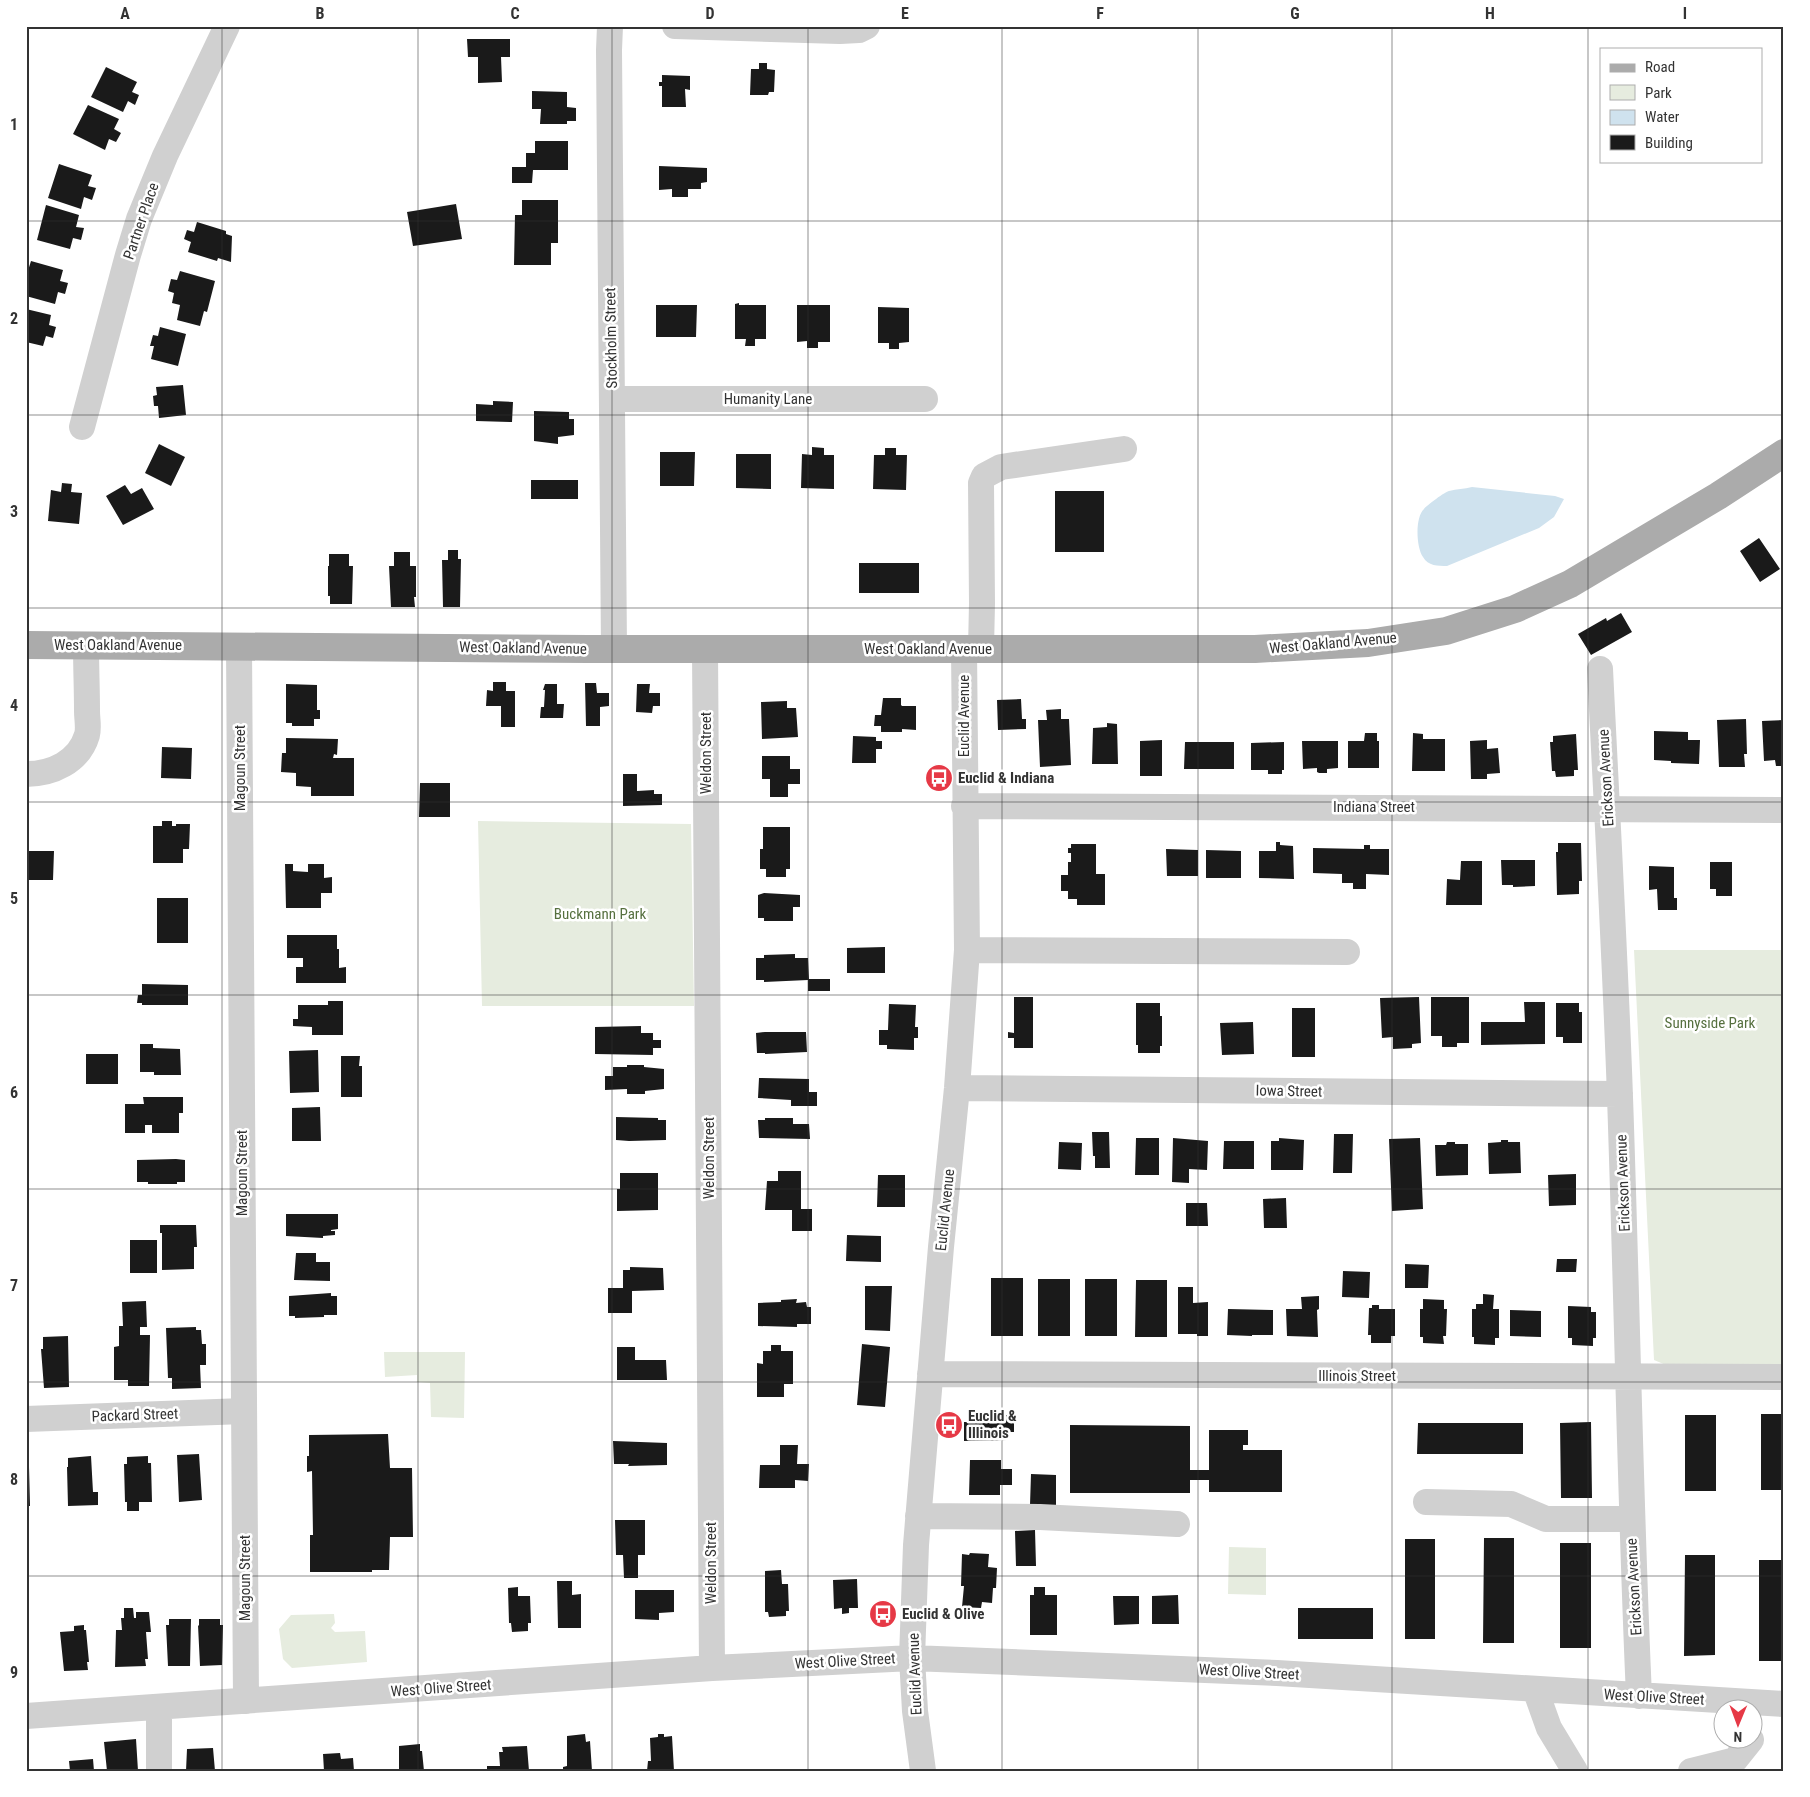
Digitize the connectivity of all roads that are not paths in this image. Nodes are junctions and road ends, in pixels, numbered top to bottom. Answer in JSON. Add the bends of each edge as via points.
{"nodes":[{"id":1,"x":227,"y":26,"type":"edge"},
{"id":2,"x":610,"y":26,"type":"edge"},
{"id":3,"x":675,"y":26,"type":"edge"},
{"id":4,"x":867,"y":26,"type":"edge"},
{"id":5,"x":612,"y":399,"type":"junction"},
{"id":6,"x":925,"y":399,"type":"dead end"},
{"id":7,"x":82,"y":426,"type":"dead end"},
{"id":8,"x":1124,"y":449,"type":"dead end"},
{"id":9,"x":1784,"y":453,"type":"edge"},
{"id":10,"x":26,"y":645,"type":"edge"},
{"id":11,"x":86,"y":645,"type":"junction"},
{"id":12,"x":239,"y":646,"type":"junction"},
{"id":13,"x":614,"y":649,"type":"junction"},
{"id":14,"x":706,"y":649,"type":"junction"},
{"id":15,"x":972,"y":649,"type":"junction"},
{"id":16,"x":1600,"y":669,"type":"dead end"},
{"id":17,"x":26,"y":774,"type":"edge"},
{"id":18,"x":964,"y":806,"type":"junction"},
{"id":19,"x":1608,"y":808,"type":"junction"},
{"id":20,"x":1784,"y":810,"type":"edge"},
{"id":21,"x":967,"y":950,"type":"junction"},
{"id":22,"x":1347,"y":952,"type":"dead end"},
{"id":23,"x":957,"y":1088,"type":"junction"},
{"id":24,"x":1620,"y":1094,"type":"junction"},
{"id":25,"x":930,"y":1374,"type":"junction"},
{"id":26,"x":1629,"y":1376,"type":"junction"},
{"id":27,"x":1784,"y":1377,"type":"edge"},
{"id":28,"x":244,"y":1411,"type":"junction"},
{"id":29,"x":26,"y":1418,"type":"edge"},
{"id":30,"x":1426,"y":1502,"type":"dead end"},
{"id":31,"x":918,"y":1516,"type":"junction"},
{"id":32,"x":1631,"y":1519,"type":"junction"},
{"id":33,"x":1177,"y":1524,"type":"dead end"},
{"id":34,"x":912,"y":1658,"type":"junction"},
{"id":35,"x":712,"y":1668,"type":"junction"},
{"id":36,"x":1535,"y":1689,"type":"junction"},
{"id":37,"x":1639,"y":1696,"type":"junction"},
{"id":38,"x":246,"y":1701,"type":"junction"},
{"id":39,"x":1712,"y":1703,"type":"edge"},
{"id":40,"x":1784,"y":1704,"type":"edge"},
{"id":41,"x":1762,"y":1705,"type":"edge"},
{"id":42,"x":159,"y":1707,"type":"junction"},
{"id":43,"x":26,"y":1716,"type":"edge"},
{"id":44,"x":1743,"y":1750,"type":"edge"},
{"id":45,"x":159,"y":1771,"type":"edge"},
{"id":46,"x":922,"y":1771,"type":"edge"},
{"id":47,"x":1575,"y":1771,"type":"edge"},
{"id":48,"x":1691,"y":1771,"type":"edge"}],
"edges":[{"from":1,"to":7,"type":"street","name":"Partner Place","via":[[146,200]]},
{"from":2,"to":5,"type":"street","name":"Stockholm Street"},
{"from":3,"to":4,"type":"street","via":[[840,31]]},
{"from":5,"to":6,"type":"street","name":"Humanity Lane"},
{"from":5,"to":13,"type":"street","name":"Stockholm Street"},
{"from":8,"to":15,"type":"street","name":"Euclid Avenue","via":[[1001,467],[984,476],[981,483],[982,603]]},
{"from":9,"to":15,"type":"main road","name":"West Oakland Avenue","via":[[1570,584],[1515,610],[1446,631],[1368,643],[1255,649]]},
{"from":10,"to":11,"type":"main road","name":"West Oakland Avenue"},
{"from":11,"to":12,"type":"main road","name":"West Oakland Avenue"},
{"from":11,"to":17,"type":"street","via":[[87,733],[81,747],[55,770]]},
{"from":12,"to":13,"type":"main road","name":"West Oakland Avenue"},
{"from":12,"to":28,"type":"street","name":"Magoun Street"},
{"from":13,"to":14,"type":"main road","name":"West Oakland Avenue"},
{"from":14,"to":15,"type":"main road","name":"West Oakland Avenue"},
{"from":14,"to":35,"type":"street","name":"Weldon Street"},
{"from":15,"to":18,"type":"street","name":"Euclid Avenue"},
{"from":16,"to":19,"type":"street","name":"Erickson Avenue"},
{"from":18,"to":19,"type":"street","name":"Indiana Street"},
{"from":18,"to":21,"type":"street","name":"Euclid Avenue"},
{"from":19,"to":20,"type":"street","name":"Indiana Street"},
{"from":19,"to":24,"type":"street","name":"Erickson Avenue"},
{"from":21,"to":22,"type":"street"},
{"from":21,"to":23,"type":"street","name":"Euclid Avenue"},
{"from":23,"to":24,"type":"street","name":"Iowa Street"},
{"from":23,"to":25,"type":"street","name":"Euclid Avenue"},
{"from":24,"to":26,"type":"street","name":"Erickson Avenue"},
{"from":25,"to":26,"type":"street","name":"Illinois Street"},
{"from":25,"to":31,"type":"street","name":"Euclid Avenue"},
{"from":26,"to":27,"type":"street","name":"Illinois Street"},
{"from":26,"to":32,"type":"street","name":"Erickson Avenue"},
{"from":28,"to":29,"type":"street","name":"Packard Street"},
{"from":28,"to":38,"type":"street","name":"Magoun Street"},
{"from":30,"to":32,"type":"street","via":[[1511,1504],[1546,1519]]},
{"from":31,"to":33,"type":"street","via":[[1040,1517]]},
{"from":31,"to":34,"type":"street","name":"Euclid Avenue"},
{"from":32,"to":37,"type":"street","name":"Erickson Avenue"},
{"from":34,"to":35,"type":"street","name":"West Olive Street"},
{"from":34,"to":36,"type":"street","name":"West Olive Street","via":[[1248,1672]]},
{"from":34,"to":46,"type":"street","name":"Euclid Avenue"},
{"from":35,"to":38,"type":"street","name":"West Olive Street"},
{"from":36,"to":37,"type":"street","name":"West Olive Street"},
{"from":36,"to":47,"type":"street","via":[[1549,1728]]},
{"from":37,"to":39,"type":"street","name":"West Olive Street"},
{"from":38,"to":42,"type":"street","name":"West Olive Street"},
{"from":40,"to":41,"type":"street","name":"West Olive Street"},
{"from":42,"to":43,"type":"street","name":"West Olive Street"},
{"from":42,"to":45,"type":"street"},
{"from":44,"to":48,"type":"street","via":[[1735,1760]]}]}
